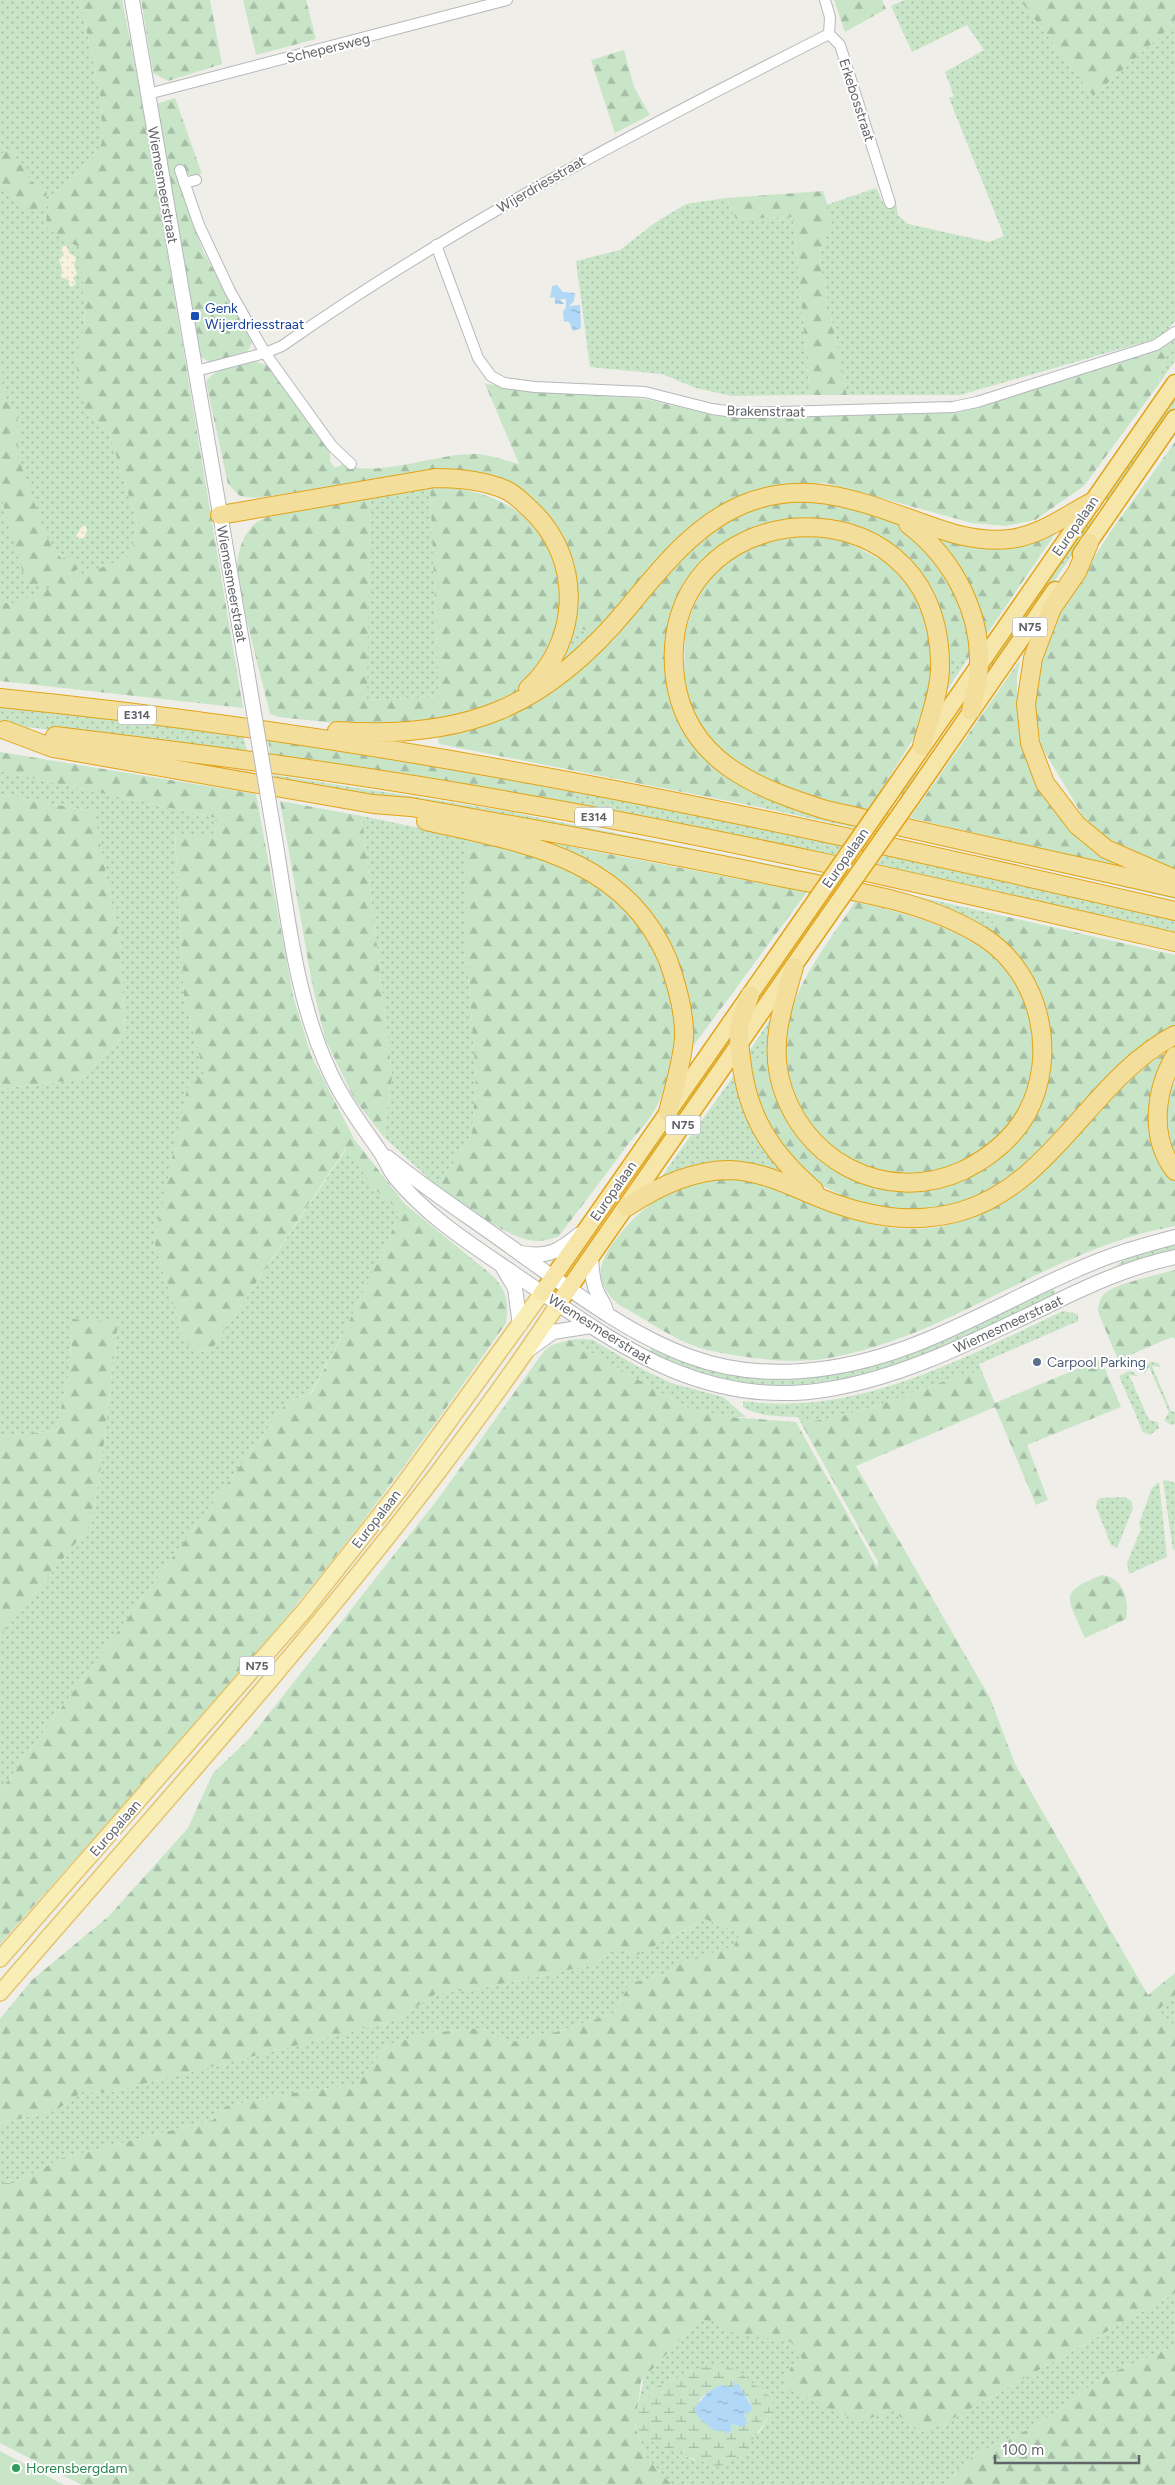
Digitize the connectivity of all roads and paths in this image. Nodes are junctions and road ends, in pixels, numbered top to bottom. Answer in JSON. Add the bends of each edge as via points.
{"nodes":[{"id":1,"x":132,"y":0,"type":"edge"},
{"id":2,"x":507,"y":0,"type":"edge"},
{"id":3,"x":825,"y":0,"type":"edge"},
{"id":4,"x":829,"y":34,"type":"junction"},
{"id":5,"x":148,"y":94,"type":"junction"},
{"id":6,"x":180,"y":170,"type":"dead end"},
{"id":7,"x":196,"y":180,"type":"dead end"},
{"id":8,"x":184,"y":183,"type":"junction"},
{"id":9,"x":890,"y":202,"type":"dead end"},
{"id":10,"x":436,"y":245,"type":"junction"},
{"id":11,"x":1175,"y":332,"type":"edge"},
{"id":12,"x":265,"y":353,"type":"junction"},
{"id":13,"x":196,"y":371,"type":"junction"},
{"id":14,"x":1175,"y":383,"type":"edge"},
{"id":15,"x":1175,"y":418,"type":"edge"},
{"id":16,"x":351,"y":464,"type":"dead end"},
{"id":17,"x":1092,"y":502,"type":"junction"},
{"id":18,"x":896,"y":514,"type":"junction"},
{"id":19,"x":220,"y":515,"type":"junction"},
{"id":20,"x":1089,"y":542,"type":"junction"},
{"id":21,"x":979,"y":664,"type":"junction"},
{"id":22,"x":0,"y":698,"type":"edge"},
{"id":23,"x":508,"y":706,"type":"junction"},
{"id":24,"x":970,"y":711,"type":"junction"},
{"id":25,"x":3,"y":730,"type":"edge"},
{"id":26,"x":274,"y":732,"type":"junction"},
{"id":27,"x":922,"y":746,"type":"junction"},
{"id":28,"x":374,"y":804,"type":"junction"},
{"id":29,"x":1175,"y":879,"type":"edge"},
{"id":30,"x":1175,"y":888,"type":"edge"},
{"id":31,"x":1175,"y":911,"type":"edge"},
{"id":32,"x":1175,"y":942,"type":"edge"},
{"id":33,"x":794,"y":967,"type":"junction"},
{"id":34,"x":750,"y":995,"type":"junction"},
{"id":35,"x":1175,"y":1035,"type":"edge"},
{"id":36,"x":739,"y":1044,"type":"junction"},
{"id":37,"x":1175,"y":1056,"type":"edge"},
{"id":38,"x":668,"y":1112,"type":"junction"},
{"id":39,"x":380,"y":1152,"type":"junction"},
{"id":40,"x":1175,"y":1171,"type":"edge"},
{"id":41,"x":826,"y":1200,"type":"junction"},
{"id":42,"x":627,"y":1207,"type":"junction"},
{"id":43,"x":586,"y":1229,"type":"junction"},
{"id":44,"x":1175,"y":1237,"type":"edge"},
{"id":45,"x":520,"y":1253,"type":"junction"},
{"id":46,"x":591,"y":1258,"type":"junction"},
{"id":47,"x":1175,"y":1258,"type":"edge"},
{"id":48,"x":502,"y":1265,"type":"junction"},
{"id":49,"x":553,"y":1277,"type":"junction"},
{"id":50,"x":569,"y":1288,"type":"junction"},
{"id":51,"x":542,"y":1294,"type":"junction"},
{"id":52,"x":558,"y":1304,"type":"junction"},
{"id":53,"x":606,"y":1312,"type":"junction"},
{"id":54,"x":520,"y":1325,"type":"junction"},
{"id":55,"x":591,"y":1326,"type":"junction"},
{"id":56,"x":525,"y":1352,"type":"junction"},
{"id":57,"x":0,"y":1959,"type":"edge"},
{"id":58,"x":0,"y":1993,"type":"edge"}],
"edges":[{"from":1,"to":5,"type":"main road","name":"Wiemesmeerstraat"},
{"from":2,"to":5,"type":"street","name":"Schepersweg"},
{"from":3,"to":4,"type":"street","via":[[830,17]]},
{"from":4,"to":9,"type":"street","name":"Erkebosstraat","via":[[840,46]]},
{"from":4,"to":10,"type":"street","name":"Wijerdriesstraat","via":[[582,161]]},
{"from":5,"to":13,"type":"main road","name":"Wiemesmeerstraat"},
{"from":6,"to":8,"type":"street"},
{"from":7,"to":8,"type":"street"},
{"from":8,"to":12,"type":"street","via":[[230,291]]},
{"from":10,"to":11,"type":"street","name":"Brakenstraat","via":[[478,358],[491,376],[504,383],[645,392],[742,413],[953,407],[1156,345]]},
{"from":10,"to":12,"type":"street","name":"Wijerdriesstraat","via":[[282,346]]},
{"from":12,"to":13,"type":"street","name":"Wijerdriesstraat"},
{"from":12,"to":16,"type":"street","via":[[337,458]]},
{"from":13,"to":19,"type":"main road","name":"Wiemesmeerstraat"},
{"from":14,"to":17,"type":"highway","name":"Europalaan","number":"N75"},
{"from":15,"to":20,"type":"highway","name":"Europalaan","number":"N75"},
{"from":17,"to":18,"type":"highway","via":[[1041,531],[1008,539],[953,534]]},
{"from":17,"to":21,"type":"highway","name":"Europalaan","number":"N75"},
{"from":18,"to":21,"type":"highway","via":[[932,545],[952,571],[970,610]]},
{"from":18,"to":23,"type":"highway","via":[[850,498],[813,492],[773,496],[733,510],[680,549],[608,630],[565,672]]},
{"from":19,"to":23,"type":"highway","via":[[435,478],[464,478],[507,490],[541,519],[556,544],[564,563],[569,597],[564,633],[552,661],[538,679]]},
{"from":19,"to":39,"type":"main road","name":"Wiemesmeerstraat","bridge":true,"via":[[292,940],[314,1034],[342,1097]]},
{"from":20,"to":24,"type":"highway","name":"Europalaan","number":"N75"},
{"from":20,"to":29,"type":"highway","via":[[1077,572],[1052,608],[1033,658],[1026,704],[1033,756],[1062,808],[1092,839],[1127,859]]},
{"from":21,"to":24,"type":"highway"},
{"from":21,"to":27,"type":"highway","name":"Europalaan","number":"N75"},
{"from":22,"to":26,"type":"highway","number":"E314"},
{"from":23,"to":26,"type":"highway","via":[[455,724],[412,732],[310,729]]},
{"from":24,"to":33,"type":"highway","name":"Europalaan","number":"N75","bridge":true},
{"from":25,"to":28,"type":"highway","via":[[53,748]]},
{"from":25,"to":32,"type":"highway","number":"E314","via":[[240,758],[520,802],[717,840]]},
{"from":26,"to":31,"type":"highway","number":"E314","via":[[516,771],[718,809],[914,850]]},
{"from":27,"to":30,"type":"highway","via":[[940,676],[938,631],[920,585],[904,567],[863,538],[826,527],[800,526],[759,534],[733,547],[711,564],[682,612],[675,636],[674,660],[684,714],[699,740],[721,763],[755,785],[826,810]]},
{"from":27,"to":34,"type":"highway","name":"Europalaan","number":"N75","bridge":true},
{"from":28,"to":33,"type":"highway","via":[[410,807],[712,862],[904,902],[955,920],[988,940],[1012,963],[1029,988],[1040,1018],[1043,1048],[1040,1080],[1027,1113],[1008,1141],[981,1162],[949,1177],[915,1183],[881,1181],[852,1171],[826,1154],[804,1133],[785,1097],[778,1072],[775,1042]]},
{"from":28,"to":38,"type":"highway","via":[[419,819],[514,840],[553,854],[585,867],[634,905],[663,949],[674,975],[684,1020],[684,1039]]},
{"from":33,"to":36,"type":"highway","name":"Europalaan","number":"N75"},
{"from":34,"to":36,"type":"highway","via":[[740,1026]]},
{"from":34,"to":38,"type":"highway","name":"Europalaan","number":"N75"},
{"from":35,"to":41,"type":"highway","via":[[1118,1077],[1011,1187],[976,1206],[905,1220]]},
{"from":36,"to":41,"type":"highway","via":[[742,1073],[760,1126],[787,1165]]},
{"from":36,"to":42,"type":"highway","name":"Europalaan","number":"N75"},
{"from":37,"to":40,"type":"highway","via":[[1160,1091],[1157,1112],[1164,1151]]},
{"from":38,"to":43,"type":"highway","name":"Europalaan","number":"N75"},
{"from":39,"to":45,"type":"main road","name":"Wiemesmeerstraat"},
{"from":39,"to":48,"type":"main road","name":"Wiemesmeerstraat","via":[[394,1175],[428,1211]]},
{"from":41,"to":42,"type":"highway","via":[[755,1173],[729,1170],[686,1177]]},
{"from":42,"to":46,"type":"highway","name":"Europalaan","number":"N75"},
{"from":43,"to":45,"type":"main road","via":[[549,1254],[534,1256]]},
{"from":43,"to":49,"type":"highway","name":"Europalaan","number":"N75"},
{"from":44,"to":53,"type":"main road","name":"Wiemesmeerstraat","via":[[1106,1258],[911,1346],[834,1368],[763,1372],[723,1366],[692,1358],[659,1343]]},
{"from":45,"to":49,"type":"main road","name":"Wiemesmeerstraat"},
{"from":46,"to":50,"type":"highway","name":"Europalaan","number":"N75"},
{"from":46,"to":53,"type":"main road","via":[[593,1283]]},
{"from":47,"to":55,"type":"main road","name":"Wiemesmeerstraat","via":[[1077,1291],[924,1363],[826,1390],[760,1392],[699,1380],[641,1358]]},
{"from":48,"to":51,"type":"main road","name":"Wiemesmeerstraat"},
{"from":48,"to":54,"type":"main road","via":[[515,1288]]},
{"from":49,"to":50,"type":"main road","name":"Wiemesmeerstraat"},
{"from":49,"to":51,"type":"highway","name":"Europalaan","number":"N75"},
{"from":50,"to":52,"type":"highway","name":"Europalaan","number":"N75"},
{"from":50,"to":53,"type":"main road","name":"Wiemesmeerstraat"},
{"from":51,"to":52,"type":"main road","name":"Wiemesmeerstraat"},
{"from":51,"to":54,"type":"main road","name":"Europalaan","number":"N75"},
{"from":52,"to":55,"type":"main road","name":"Wiemesmeerstraat"},
{"from":52,"to":56,"type":"main road","name":"Europalaan","number":"N75"},
{"from":54,"to":57,"type":"main road","name":"Europalaan","number":"N75","via":[[398,1492],[304,1611]]},
{"from":55,"to":56,"type":"main road","via":[[553,1332]]},
{"from":56,"to":58,"type":"main road","name":"Europalaan","number":"N75","via":[[392,1532],[306,1639]]}]}
